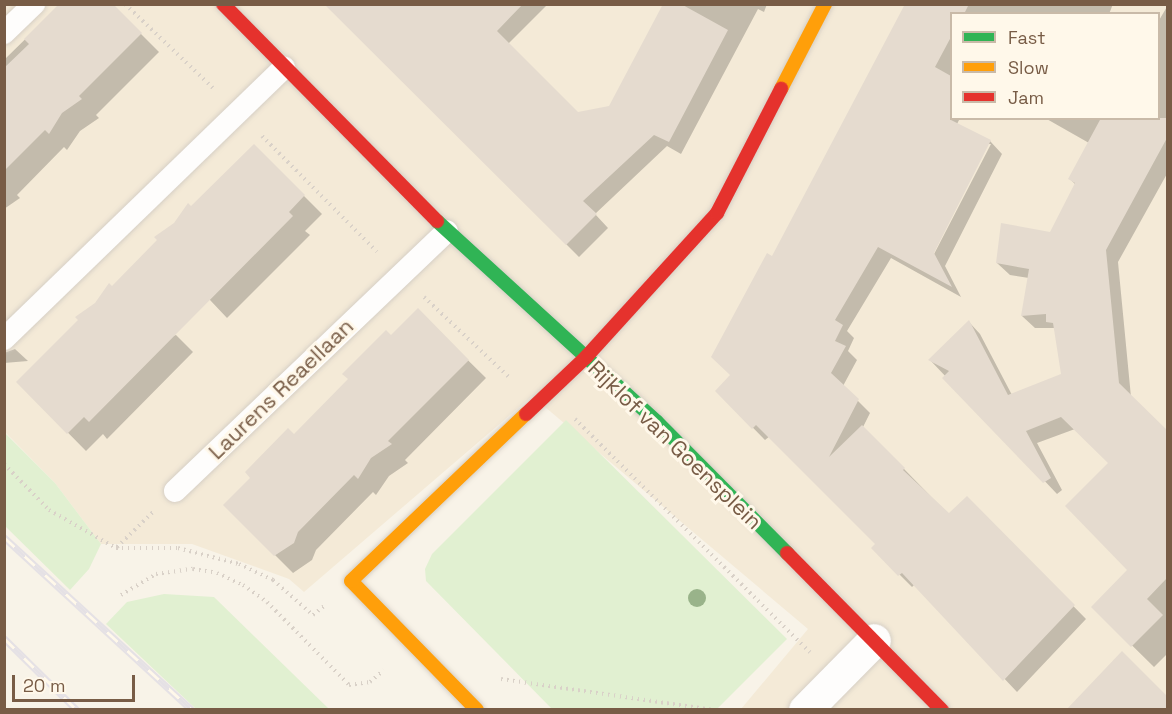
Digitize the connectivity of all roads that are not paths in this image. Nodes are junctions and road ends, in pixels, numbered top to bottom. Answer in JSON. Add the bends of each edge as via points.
{"nodes":[{"id":1,"x":34,"y":4,"type":"edge"},
{"id":2,"x":825,"y":4,"type":"edge"},
{"id":3,"x":234,"y":9,"type":"edge"},
{"id":4,"x":4,"y":33,"type":"edge"},
{"id":5,"x":284,"y":68,"type":"junction"},
{"id":6,"x":447,"y":231,"type":"junction"},
{"id":7,"x":4,"y":339,"type":"edge"},
{"id":8,"x":586,"y":357,"type":"junction"},
{"id":9,"x":175,"y":491,"type":"road end"},
{"id":10,"x":874,"y":640,"type":"junction"},
{"id":11,"x":477,"y":710,"type":"edge"},
{"id":12,"x":805,"y":710,"type":"edge"},
{"id":13,"x":942,"y":710,"type":"edge"}],
"edges":[{"from":1,"to":4,"type":"lane"},
{"from":2,"to":8,"type":"street","via":[[717,213]]},
{"from":3,"to":5,"type":"street"},
{"from":5,"to":6,"type":"street"},
{"from":5,"to":7,"type":"lane"},
{"from":6,"to":8,"type":"street"},
{"from":6,"to":9,"type":"lane","name":"Laurens Reaellaan"},
{"from":8,"to":10,"type":"street","name":"Rijklof van Goensplein"},
{"from":8,"to":11,"type":"street","name":"Rijklof van Goensplein","via":[[351,581]]},
{"from":10,"to":12,"type":"street"},
{"from":10,"to":13,"type":"street","name":"Rijklof van Goensplein"}]}
